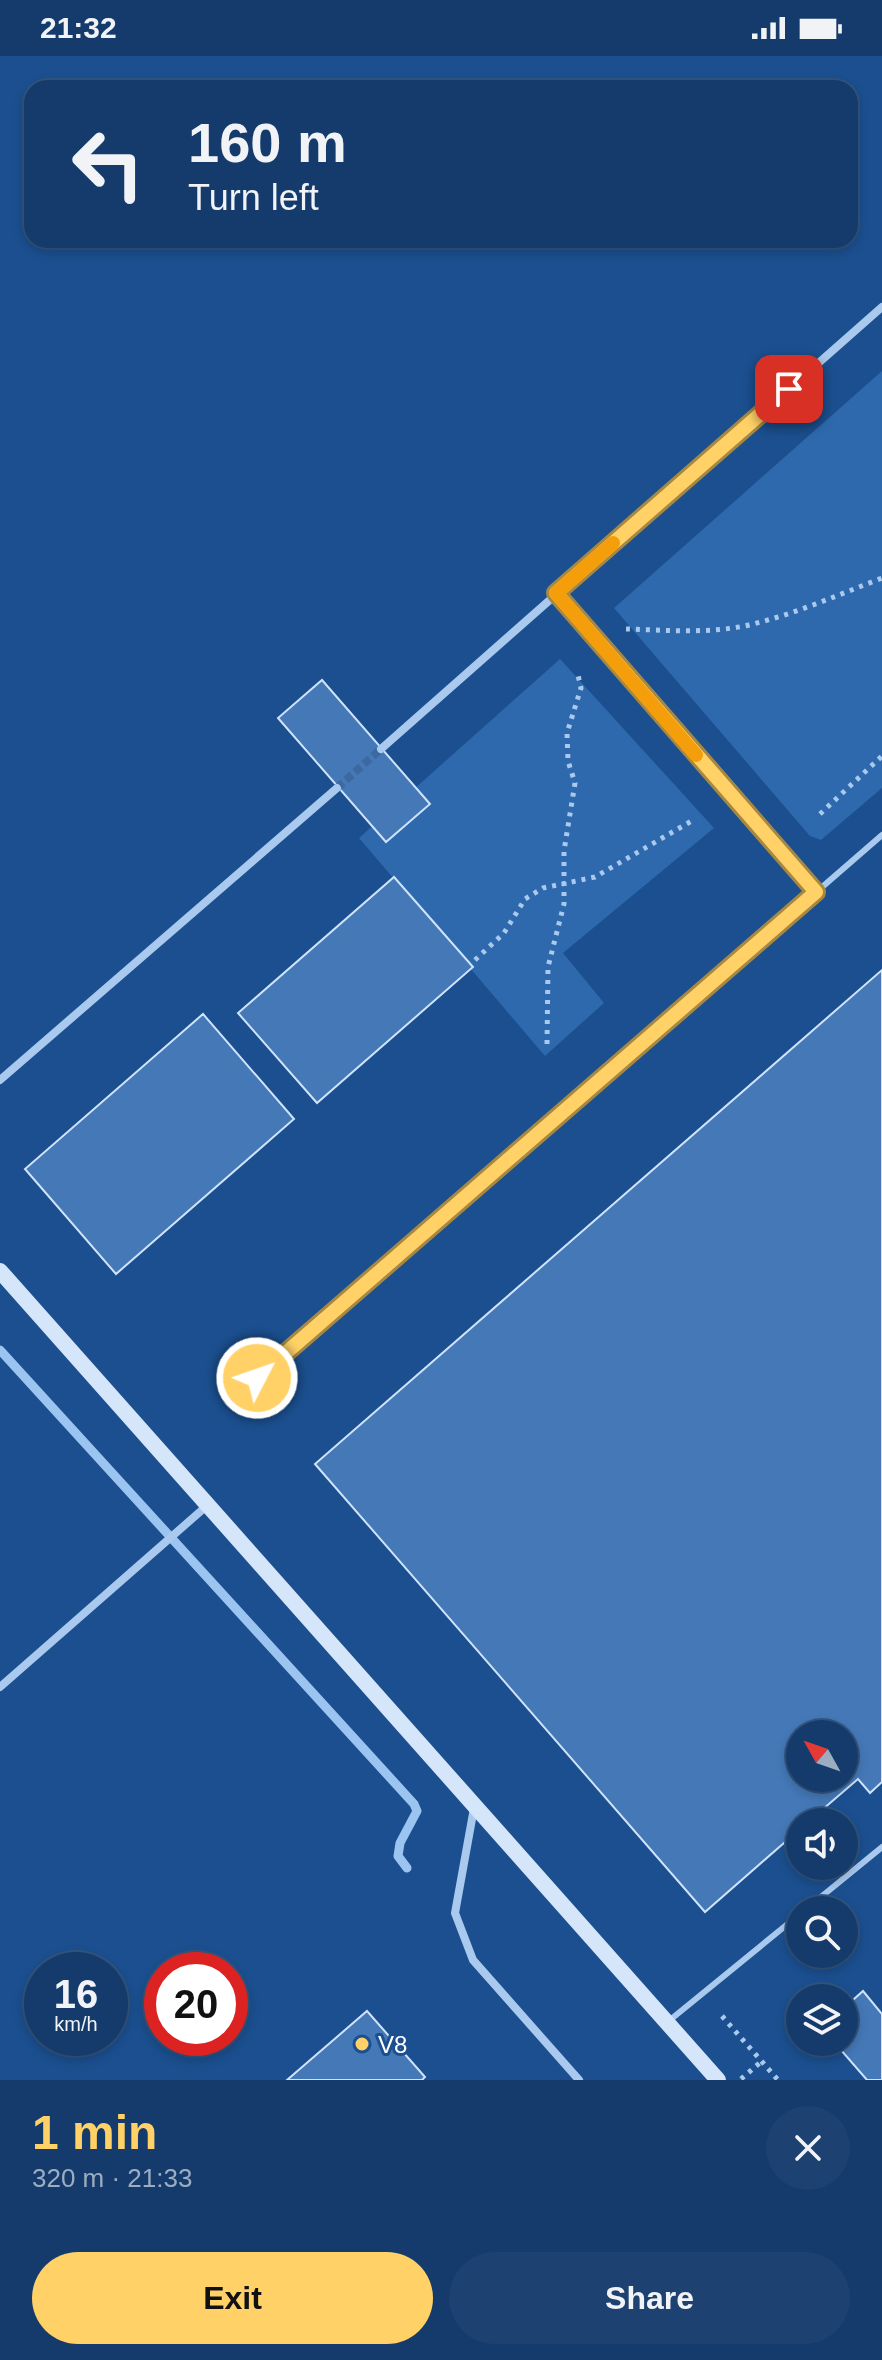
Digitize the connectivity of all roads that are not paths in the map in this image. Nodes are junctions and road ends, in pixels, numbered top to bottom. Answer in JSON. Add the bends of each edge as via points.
{"nodes":[{"id":1,"x":882,"y":307,"type":"edge"},
{"id":2,"x":556,"y":593,"type":"junction"},
{"id":3,"x":381,"y":749,"type":"tunnel mouth"},
{"id":4,"x":337,"y":788,"type":"tunnel mouth"},
{"id":5,"x":882,"y":835,"type":"edge"},
{"id":6,"x":816,"y":892,"type":"junction"},
{"id":7,"x":0,"y":1080,"type":"edge"},
{"id":8,"x":0,"y":1271,"type":"edge"},
{"id":9,"x":257,"y":1378,"type":"dead end"},
{"id":10,"x":210,"y":1503,"type":"junction"},
{"id":11,"x":0,"y":1687,"type":"edge"},
{"id":12,"x":474,"y":1807,"type":"junction"},
{"id":13,"x":882,"y":1847,"type":"edge"},
{"id":14,"x":822,"y":1896,"type":"edge"},
{"id":15,"x":786,"y":1925,"type":"edge"},
{"id":16,"x":666,"y":2023,"type":"junction"},
{"id":17,"x":579,"y":2080,"type":"edge"},
{"id":18,"x":718,"y":2080,"type":"edge"}],
"edges":[{"from":1,"to":2,"type":"street"},
{"from":2,"to":3,"type":"street"},
{"from":2,"to":6,"type":"lane"},
{"from":4,"to":7,"type":"street"},
{"from":5,"to":6,"type":"lane"},
{"from":6,"to":9,"type":"lane"},
{"from":8,"to":10,"type":"main road"},
{"from":10,"to":11,"type":"street"},
{"from":10,"to":12,"type":"main road"},
{"from":12,"to":16,"type":"main road"},
{"from":12,"to":17,"type":"street","via":[[455,1913],[459,1925],[473,1960]]},
{"from":13,"to":14,"type":"lane"},
{"from":15,"to":16,"type":"lane"},
{"from":16,"to":18,"type":"main road"}]}
